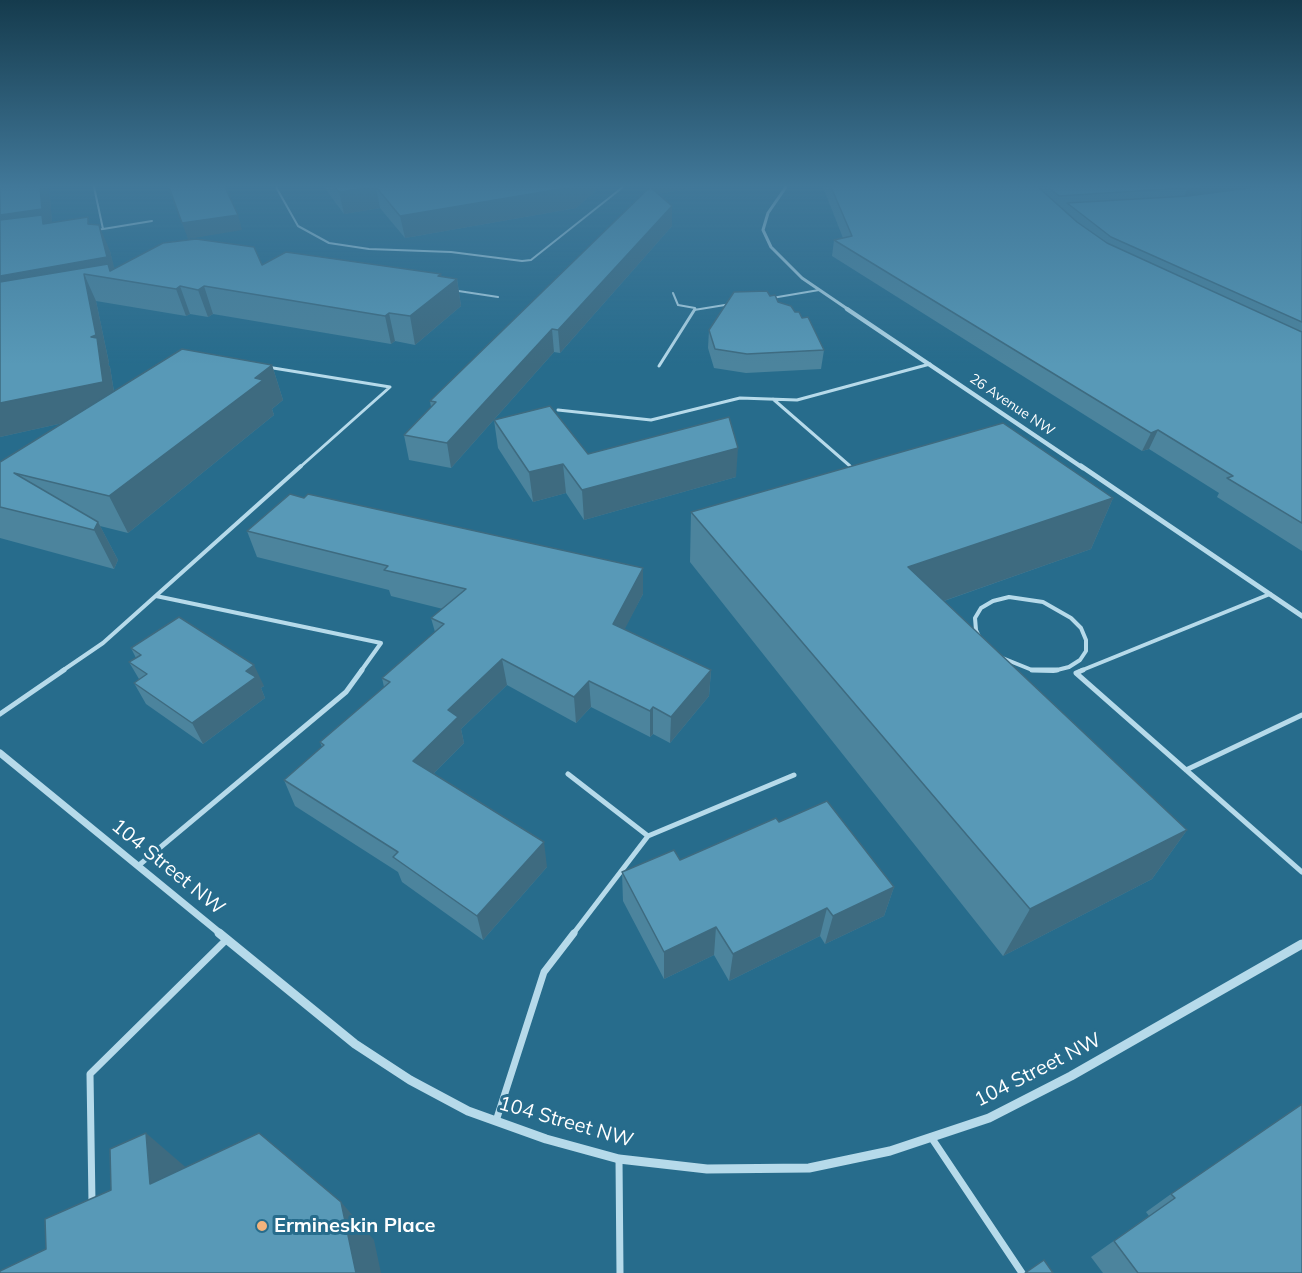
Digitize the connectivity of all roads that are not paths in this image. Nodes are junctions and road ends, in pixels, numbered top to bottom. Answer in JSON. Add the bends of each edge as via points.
{"nodes":[{"id":1,"x":352,"y":246,"type":"edge"},
{"id":2,"x":549,"y":246,"type":"edge"},
{"id":3,"x":772,"y":246,"type":"edge"},
{"id":4,"x":452,"y":290,"type":"dead end"},
{"id":5,"x":819,"y":290,"type":"junction"},
{"id":6,"x":673,"y":293,"type":"dead end"},
{"id":7,"x":498,"y":297,"type":"dead end"},
{"id":8,"x":767,"y":299,"type":"edge"},
{"id":9,"x":737,"y":303,"type":"edge"},
{"id":10,"x":695,"y":308,"type":"junction"},
{"id":11,"x":255,"y":364,"type":"edge"},
{"id":12,"x":930,"y":364,"type":"junction"},
{"id":13,"x":659,"y":366,"type":"dead end"},
{"id":14,"x":773,"y":399,"type":"junction"},
{"id":15,"x":558,"y":410,"type":"dead end"},
{"id":16,"x":850,"y":466,"type":"edge"},
{"id":17,"x":1270,"y":594,"type":"junction"},
{"id":18,"x":155,"y":596,"type":"junction"},
{"id":19,"x":1302,"y":616,"type":"edge"},
{"id":20,"x":1069,"y":667,"type":"junction"},
{"id":21,"x":1076,"y":673,"type":"junction"},
{"id":22,"x":0,"y":714,"type":"edge"},
{"id":23,"x":1302,"y":715,"type":"edge"},
{"id":24,"x":0,"y":753,"type":"edge"},
{"id":25,"x":1186,"y":770,"type":"junction"},
{"id":26,"x":568,"y":774,"type":"dead end"},
{"id":27,"x":794,"y":775,"type":"dead end"},
{"id":28,"x":648,"y":836,"type":"junction"},
{"id":29,"x":138,"y":866,"type":"junction"},
{"id":30,"x":1302,"y":872,"type":"edge"},
{"id":31,"x":227,"y":939,"type":"junction"},
{"id":32,"x":1302,"y":944,"type":"edge"},
{"id":33,"x":496,"y":1121,"type":"junction"},
{"id":34,"x":932,"y":1137,"type":"junction"},
{"id":35,"x":619,"y":1158,"type":"junction"},
{"id":36,"x":92,"y":1210,"type":"edge"},
{"id":37,"x":620,"y":1273,"type":"edge"},
{"id":38,"x":1022,"y":1273,"type":"edge"}],
"edges":[{"from":1,"to":2,"type":"lane","via":[[522,261],[531,260]]},
{"from":3,"to":5,"type":"street","name":"26 Avenue NW","via":[[785,263]]},
{"from":4,"to":7,"type":"lane"},
{"from":5,"to":8,"type":"lane"},
{"from":5,"to":12,"type":"street","name":"26 Avenue NW"},
{"from":6,"to":10,"type":"lane","via":[[678,305]]},
{"from":9,"to":10,"type":"lane"},
{"from":10,"to":13,"type":"lane"},
{"from":11,"to":18,"type":"lane","via":[[390,387]]},
{"from":12,"to":14,"type":"lane","via":[[797,400]]},
{"from":12,"to":17,"type":"street","name":"26 Avenue NW"},
{"from":14,"to":15,"type":"lane","via":[[740,398],[651,420]]},
{"from":14,"to":16,"type":"lane"},
{"from":17,"to":19,"type":"street","name":"26 Avenue NW"},
{"from":17,"to":21,"type":"lane"},
{"from":18,"to":22,"type":"lane","via":[[103,643]]},
{"from":18,"to":29,"type":"lane","via":[[381,643],[346,692]]},
{"from":20,"to":20,"type":"lane","via":[[1086,651],[1086,640],[1081,628],[1058,609],[1026,598],[1009,597],[993,600],[975,618],[982,643],[995,655],[1032,670]]},
{"from":20,"to":21,"type":"lane"},
{"from":21,"to":25,"type":"lane"},
{"from":23,"to":25,"type":"lane"},
{"from":24,"to":29,"type":"street","name":"104 Street NW"},
{"from":25,"to":30,"type":"lane"},
{"from":26,"to":28,"type":"lane"},
{"from":27,"to":28,"type":"lane"},
{"from":28,"to":33,"type":"lane","via":[[544,972]]},
{"from":29,"to":31,"type":"street","name":"104 Street NW"},
{"from":31,"to":33,"type":"street","name":"104 Street NW","via":[[355,1044],[410,1080],[468,1111]]},
{"from":31,"to":36,"type":"lane","via":[[90,1074]]},
{"from":32,"to":34,"type":"street","name":"104 Street NW","via":[[1071,1076],[989,1118]]},
{"from":33,"to":35,"type":"street","name":"104 Street NW"},
{"from":34,"to":35,"type":"street","name":"104 Street NW","via":[[890,1151],[809,1168],[707,1168]]},
{"from":34,"to":38,"type":"lane"},
{"from":35,"to":37,"type":"lane"}]}
